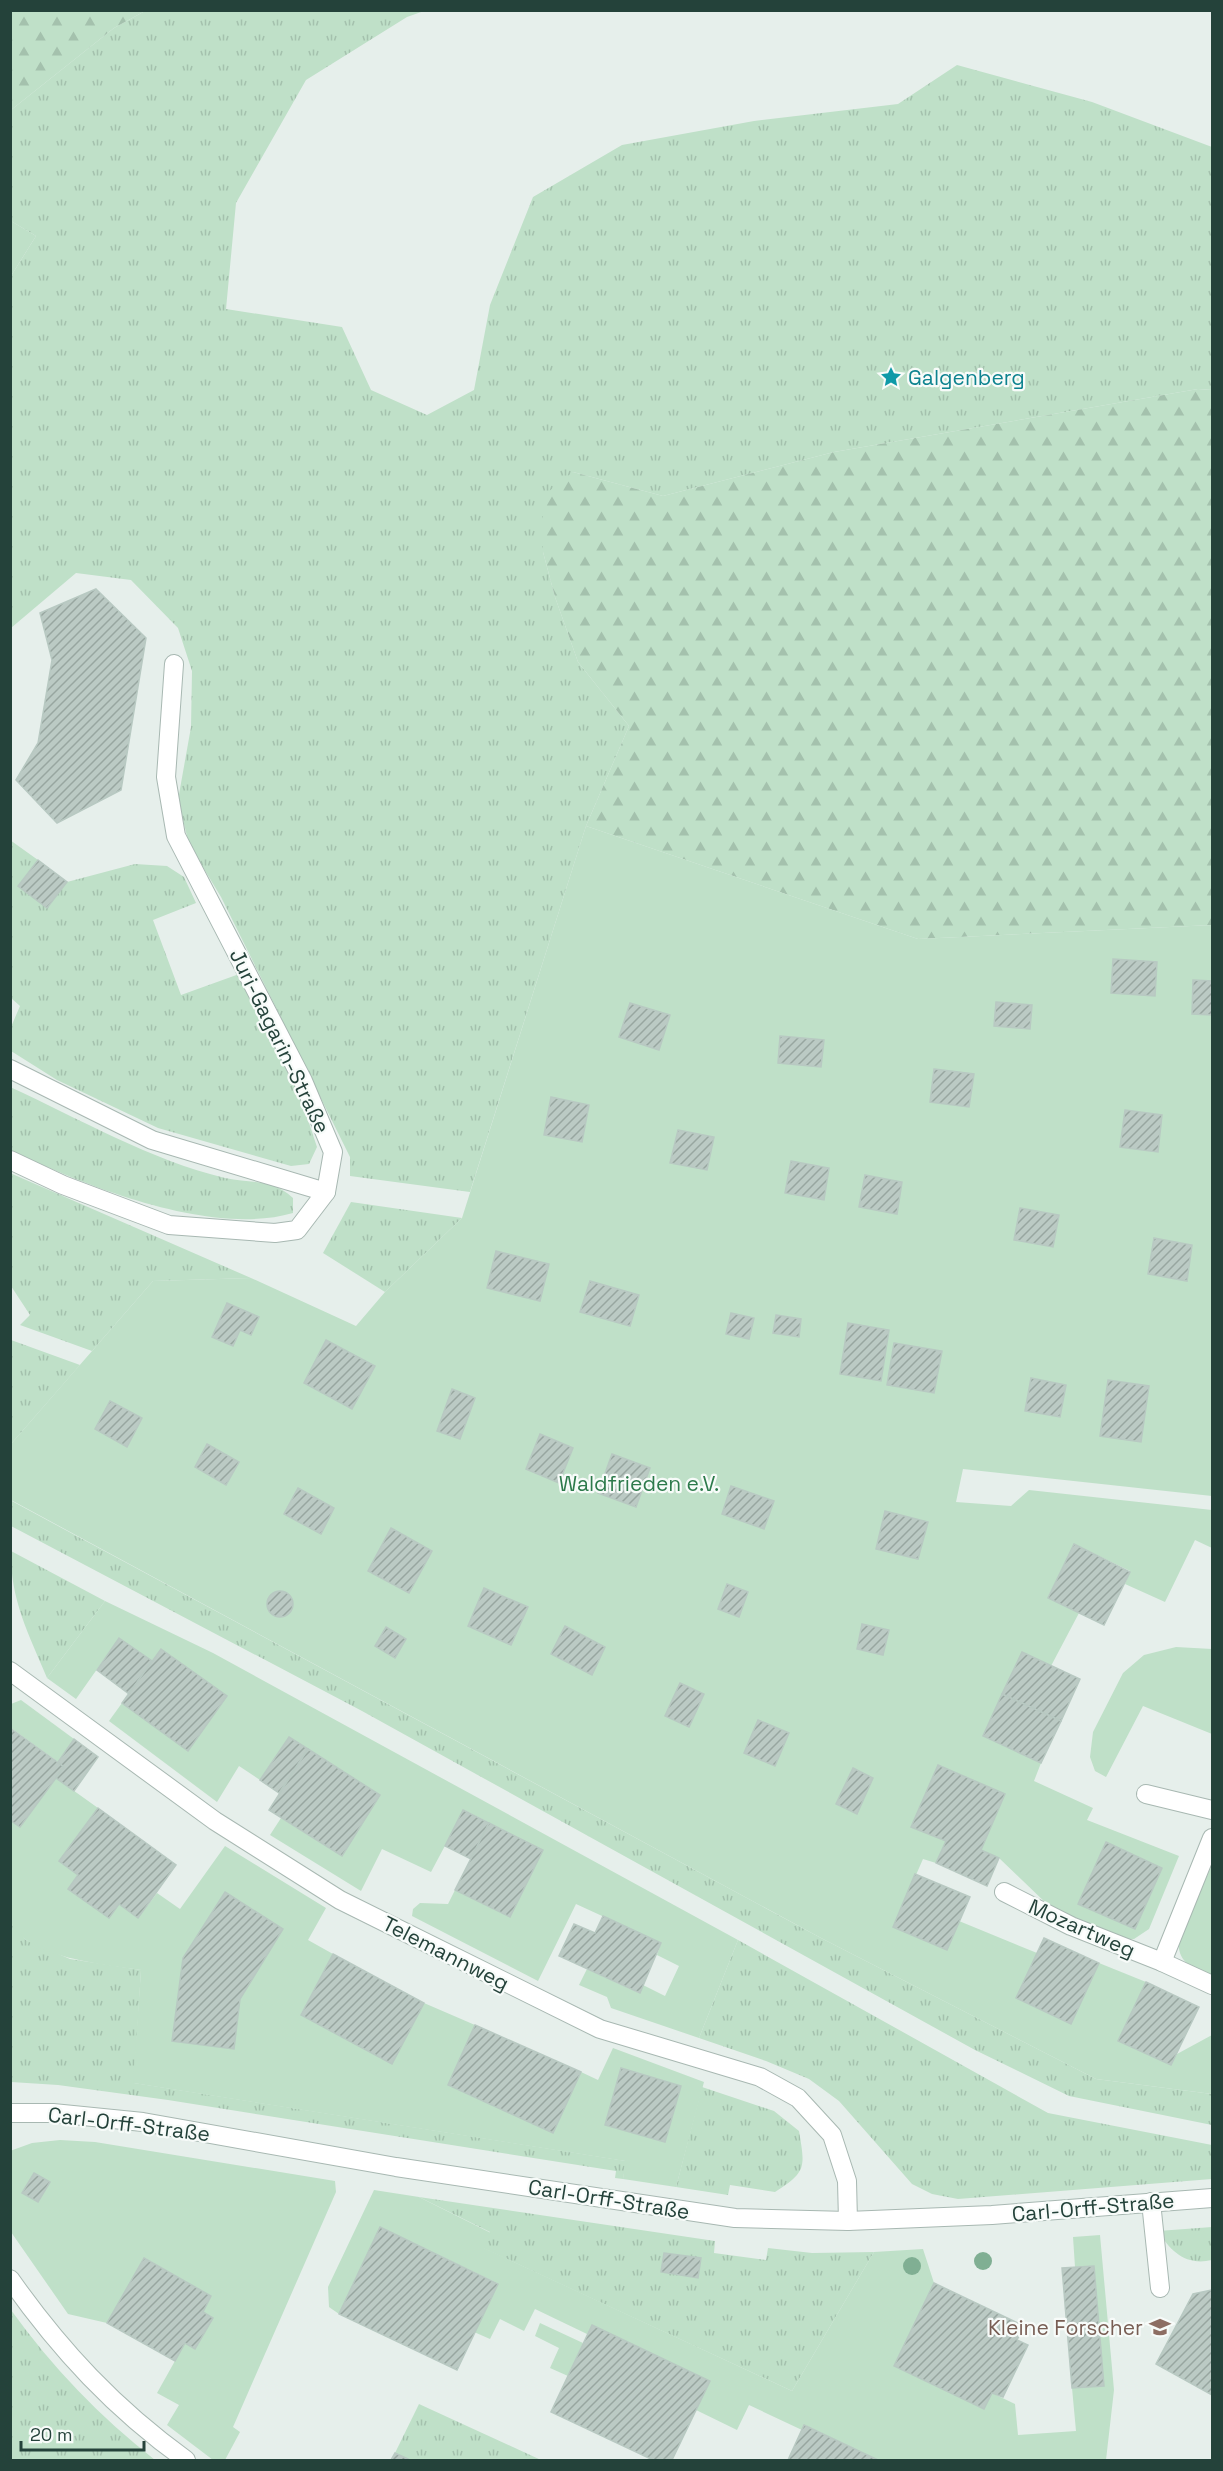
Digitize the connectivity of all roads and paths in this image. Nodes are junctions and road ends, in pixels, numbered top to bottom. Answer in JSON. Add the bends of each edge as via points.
{"nodes":[{"id":1,"x":174,"y":664,"type":"dead end"},
{"id":2,"x":10,"y":1069,"type":"edge"},
{"id":3,"x":10,"y":1160,"type":"edge"},
{"id":4,"x":326,"y":1192,"type":"junction"},
{"id":5,"x":10,"y":1671,"type":"edge"},
{"id":6,"x":1146,"y":1794,"type":"dead end"},
{"id":7,"x":1212,"y":1810,"type":"edge"},
{"id":8,"x":1212,"y":1838,"type":"edge"},
{"id":9,"x":1004,"y":1892,"type":"dead end"},
{"id":10,"x":1162,"y":1962,"type":"junction"},
{"id":11,"x":1212,"y":1985,"type":"edge"},
{"id":12,"x":10,"y":2113,"type":"edge"},
{"id":13,"x":1212,"y":2198,"type":"edge"},
{"id":14,"x":1151,"y":2202,"type":"junction"},
{"id":15,"x":848,"y":2221,"type":"junction"},
{"id":16,"x":10,"y":2279,"type":"edge"},
{"id":17,"x":1160,"y":2288,"type":"dead end"},
{"id":18,"x":186,"y":2460,"type":"edge"}],
"edges":[{"from":1,"to":4,"type":"street","name":"Juri-Gagarin-Straße","via":[[166,777],[176,836],[303,1081],[333,1152]]},
{"from":2,"to":4,"type":"street","via":[[152,1140]]},
{"from":3,"to":4,"type":"street","name":"Juri-Gagarin-Straße","via":[[63,1185],[169,1225],[275,1233],[297,1230]]},
{"from":5,"to":15,"type":"street","name":"Telemannweg","via":[[215,1821],[340,1900],[600,2029],[760,2077],[798,2098],[832,2135],[847,2181]]},
{"from":6,"to":7,"type":"street"},
{"from":8,"to":10,"type":"street","name":"Mozartweg"},
{"from":9,"to":10,"type":"street","name":"Mozartweg","via":[[1071,1926]]},
{"from":10,"to":11,"type":"street","name":"Mozartweg"},
{"from":12,"to":15,"type":"street","name":"Carl-Orff-Straße","via":[[143,2122],[396,2167],[735,2218]]},
{"from":13,"to":14,"type":"street","name":"Carl-Orff-Straße"},
{"from":14,"to":15,"type":"street","name":"Carl-Orff-Straße","via":[[992,2215]]},
{"from":14,"to":17,"type":"street"},
{"from":16,"to":18,"type":"street","via":[[45,2328],[111,2399]]}]}
